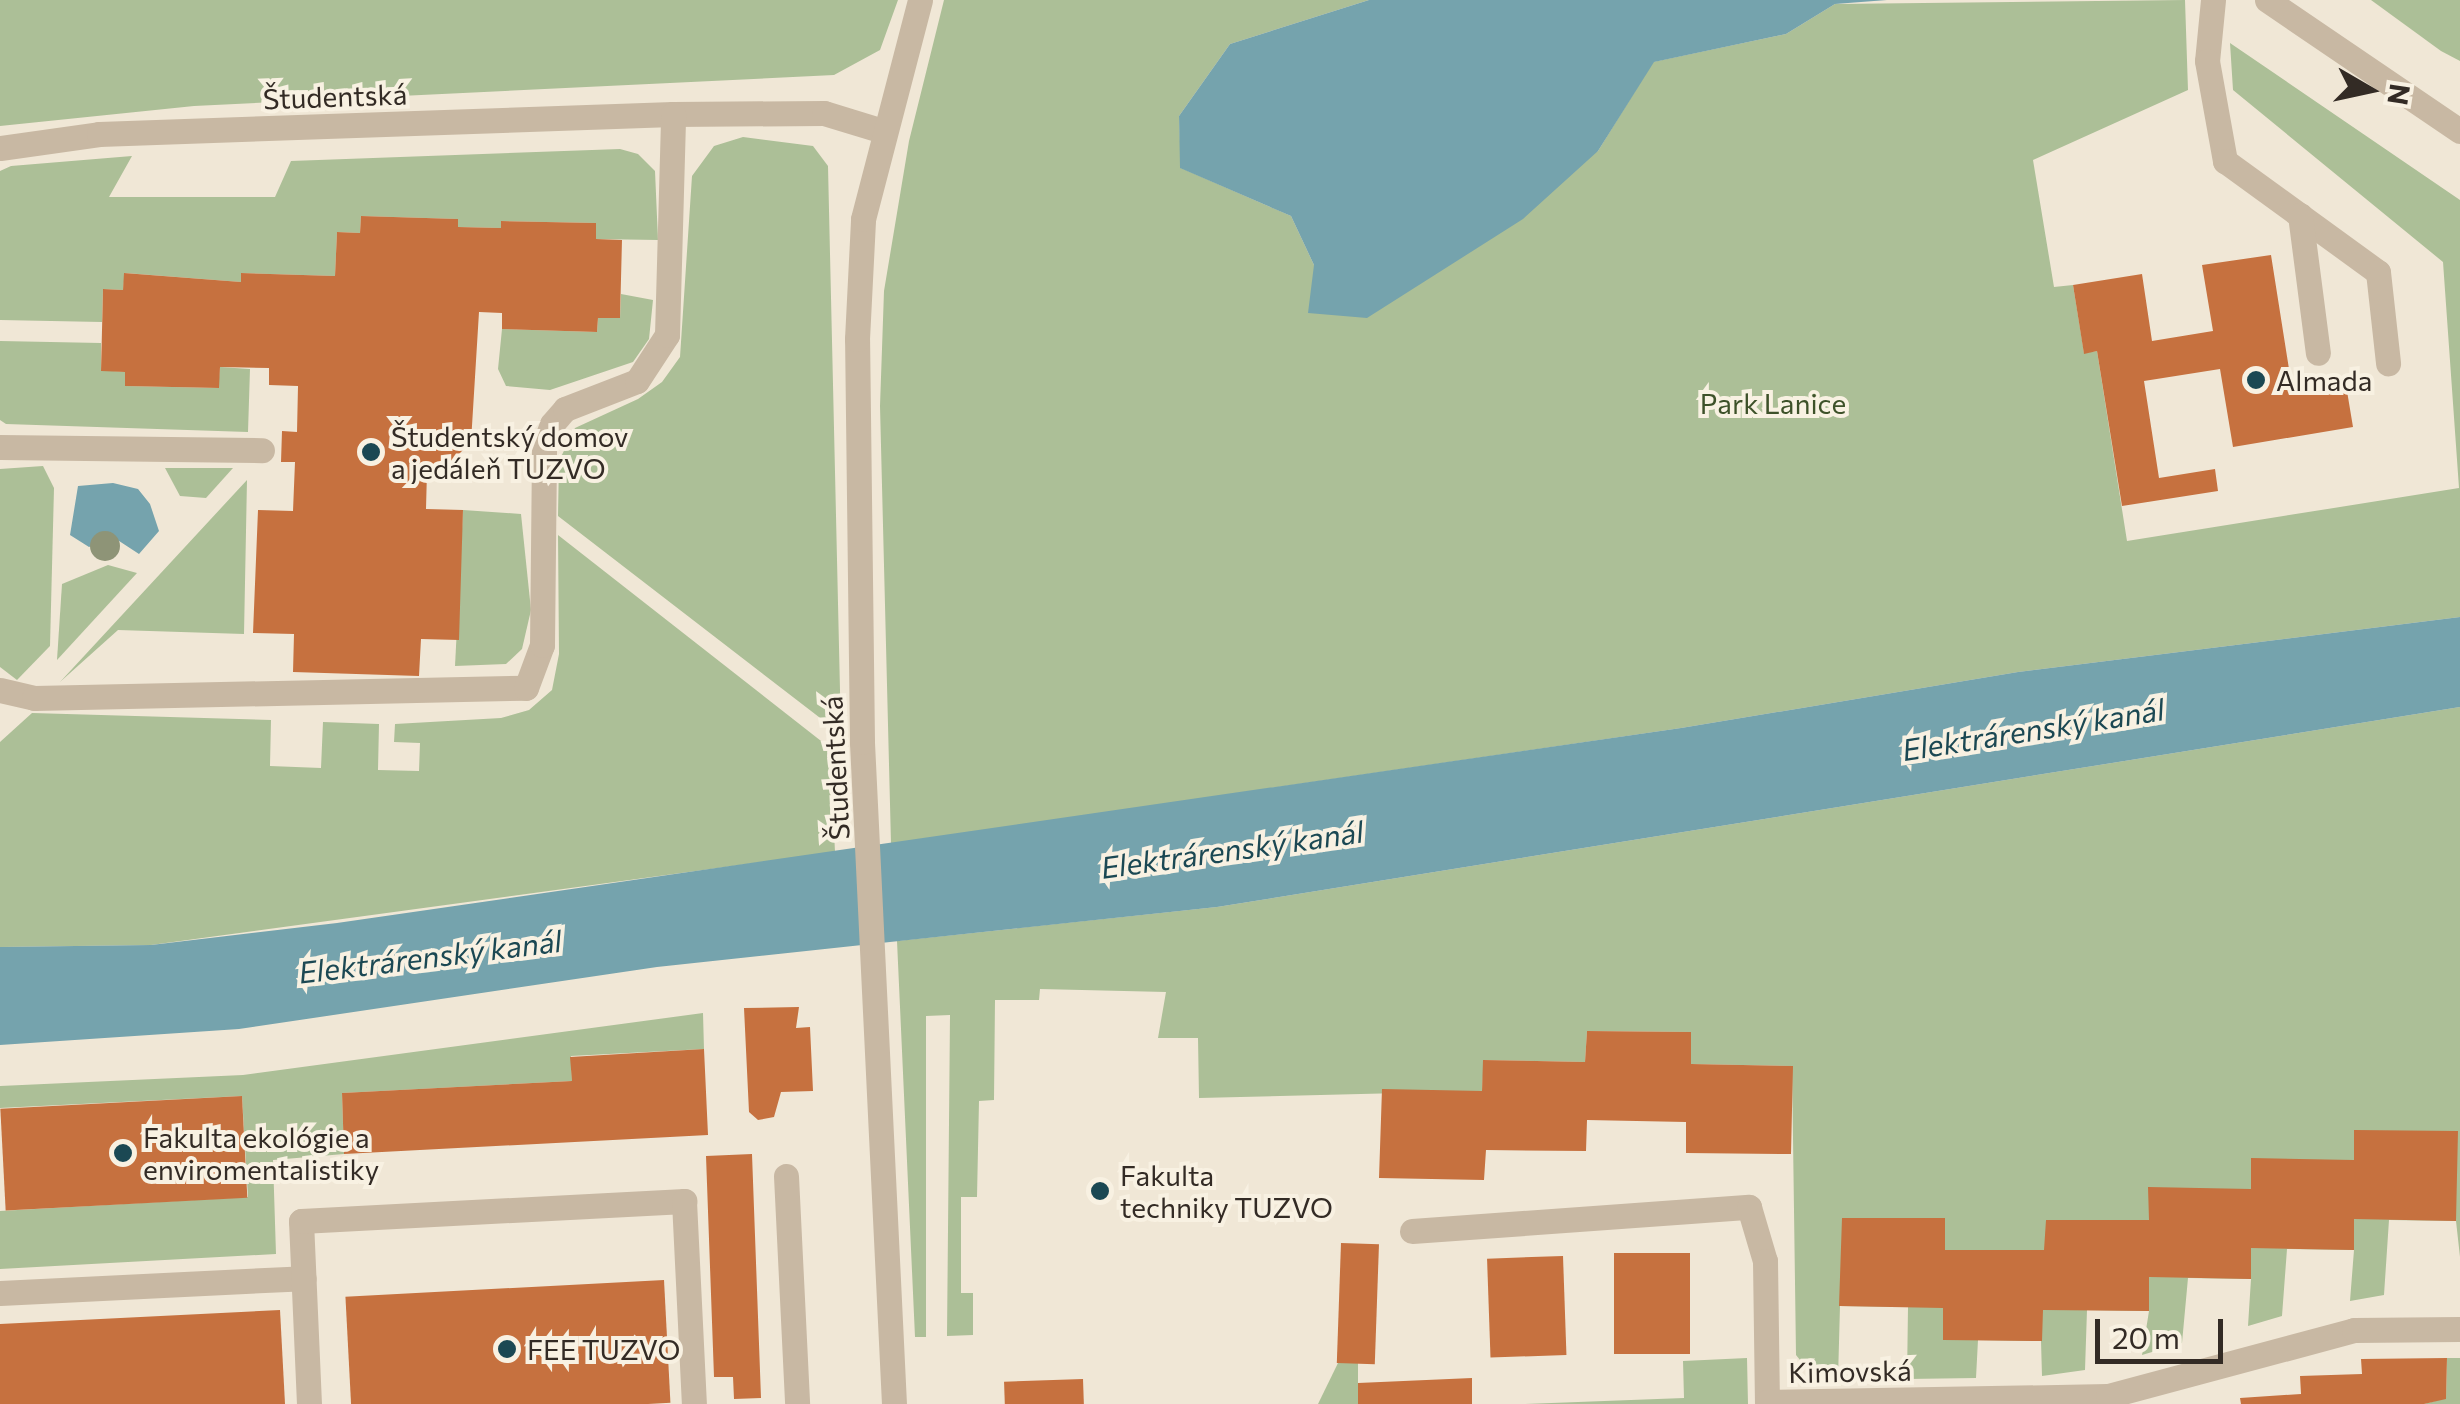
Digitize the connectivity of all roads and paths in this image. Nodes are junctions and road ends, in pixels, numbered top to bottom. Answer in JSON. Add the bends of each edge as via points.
{"nodes":[{"id":1,"x":920,"y":0,"type":"edge"},
{"id":2,"x":2213,"y":0,"type":"edge"},
{"id":3,"x":2267,"y":0,"type":"edge"},
{"id":4,"x":674,"y":114,"type":"junction"},
{"id":5,"x":883,"y":131,"type":"junction"},
{"id":6,"x":2460,"y":131,"type":"edge"},
{"id":7,"x":0,"y":148,"type":"edge"},
{"id":8,"x":2300,"y":215,"type":"junction"},
{"id":9,"x":2318,"y":352,"type":"dead end"},
{"id":10,"x":2388,"y":363,"type":"dead end"},
{"id":11,"x":0,"y":447,"type":"edge"},
{"id":12,"x":262,"y":450,"type":"dead end"},
{"id":13,"x":0,"y":690,"type":"edge"},
{"id":14,"x":786,"y":1176,"type":"dead end"},
{"id":15,"x":1412,"y":1230,"type":"dead end"},
{"id":16,"x":304,"y":1278,"type":"junction"},
{"id":17,"x":0,"y":1293,"type":"edge"},
{"id":18,"x":2460,"y":1329,"type":"edge"},
{"id":19,"x":1767,"y":1403,"type":"edge"},
{"id":20,"x":309,"y":1404,"type":"edge"},
{"id":21,"x":694,"y":1404,"type":"edge"},
{"id":22,"x":797,"y":1404,"type":"edge"},
{"id":23,"x":894,"y":1404,"type":"edge"}],
"edges":[{"from":1,"to":5,"type":"street","name":"Študentská"},
{"from":2,"to":8,"type":"street","via":[[2207,61],[2226,161]]},
{"from":3,"to":6,"type":"street"},
{"from":4,"to":5,"type":"street","name":"Študentská","via":[[824,112]]},
{"from":4,"to":7,"type":"street","name":"Študentská","via":[[98,134]]},
{"from":4,"to":13,"type":"street","via":[[667,336],[637,382],[566,409],[552,424],[544,446],[542,645],[526,688],[34,698]]},
{"from":5,"to":23,"type":"street","name":"Študentská","via":[[864,218],[858,292],[865,778]]},
{"from":8,"to":9,"type":"street"},
{"from":8,"to":10,"type":"street","via":[[2378,272]]},
{"from":11,"to":12,"type":"street"},
{"from":14,"to":22,"type":"street"},
{"from":15,"to":19,"type":"street","name":"Kimovská","via":[[1749,1207],[1764,1262]]},
{"from":16,"to":17,"type":"street"},
{"from":16,"to":20,"type":"street"},
{"from":16,"to":21,"type":"street","via":[[301,1221],[684,1201]]},
{"from":18,"to":19,"type":"street","name":"Kimovská","via":[[2354,1330],[2108,1396]]}]}
